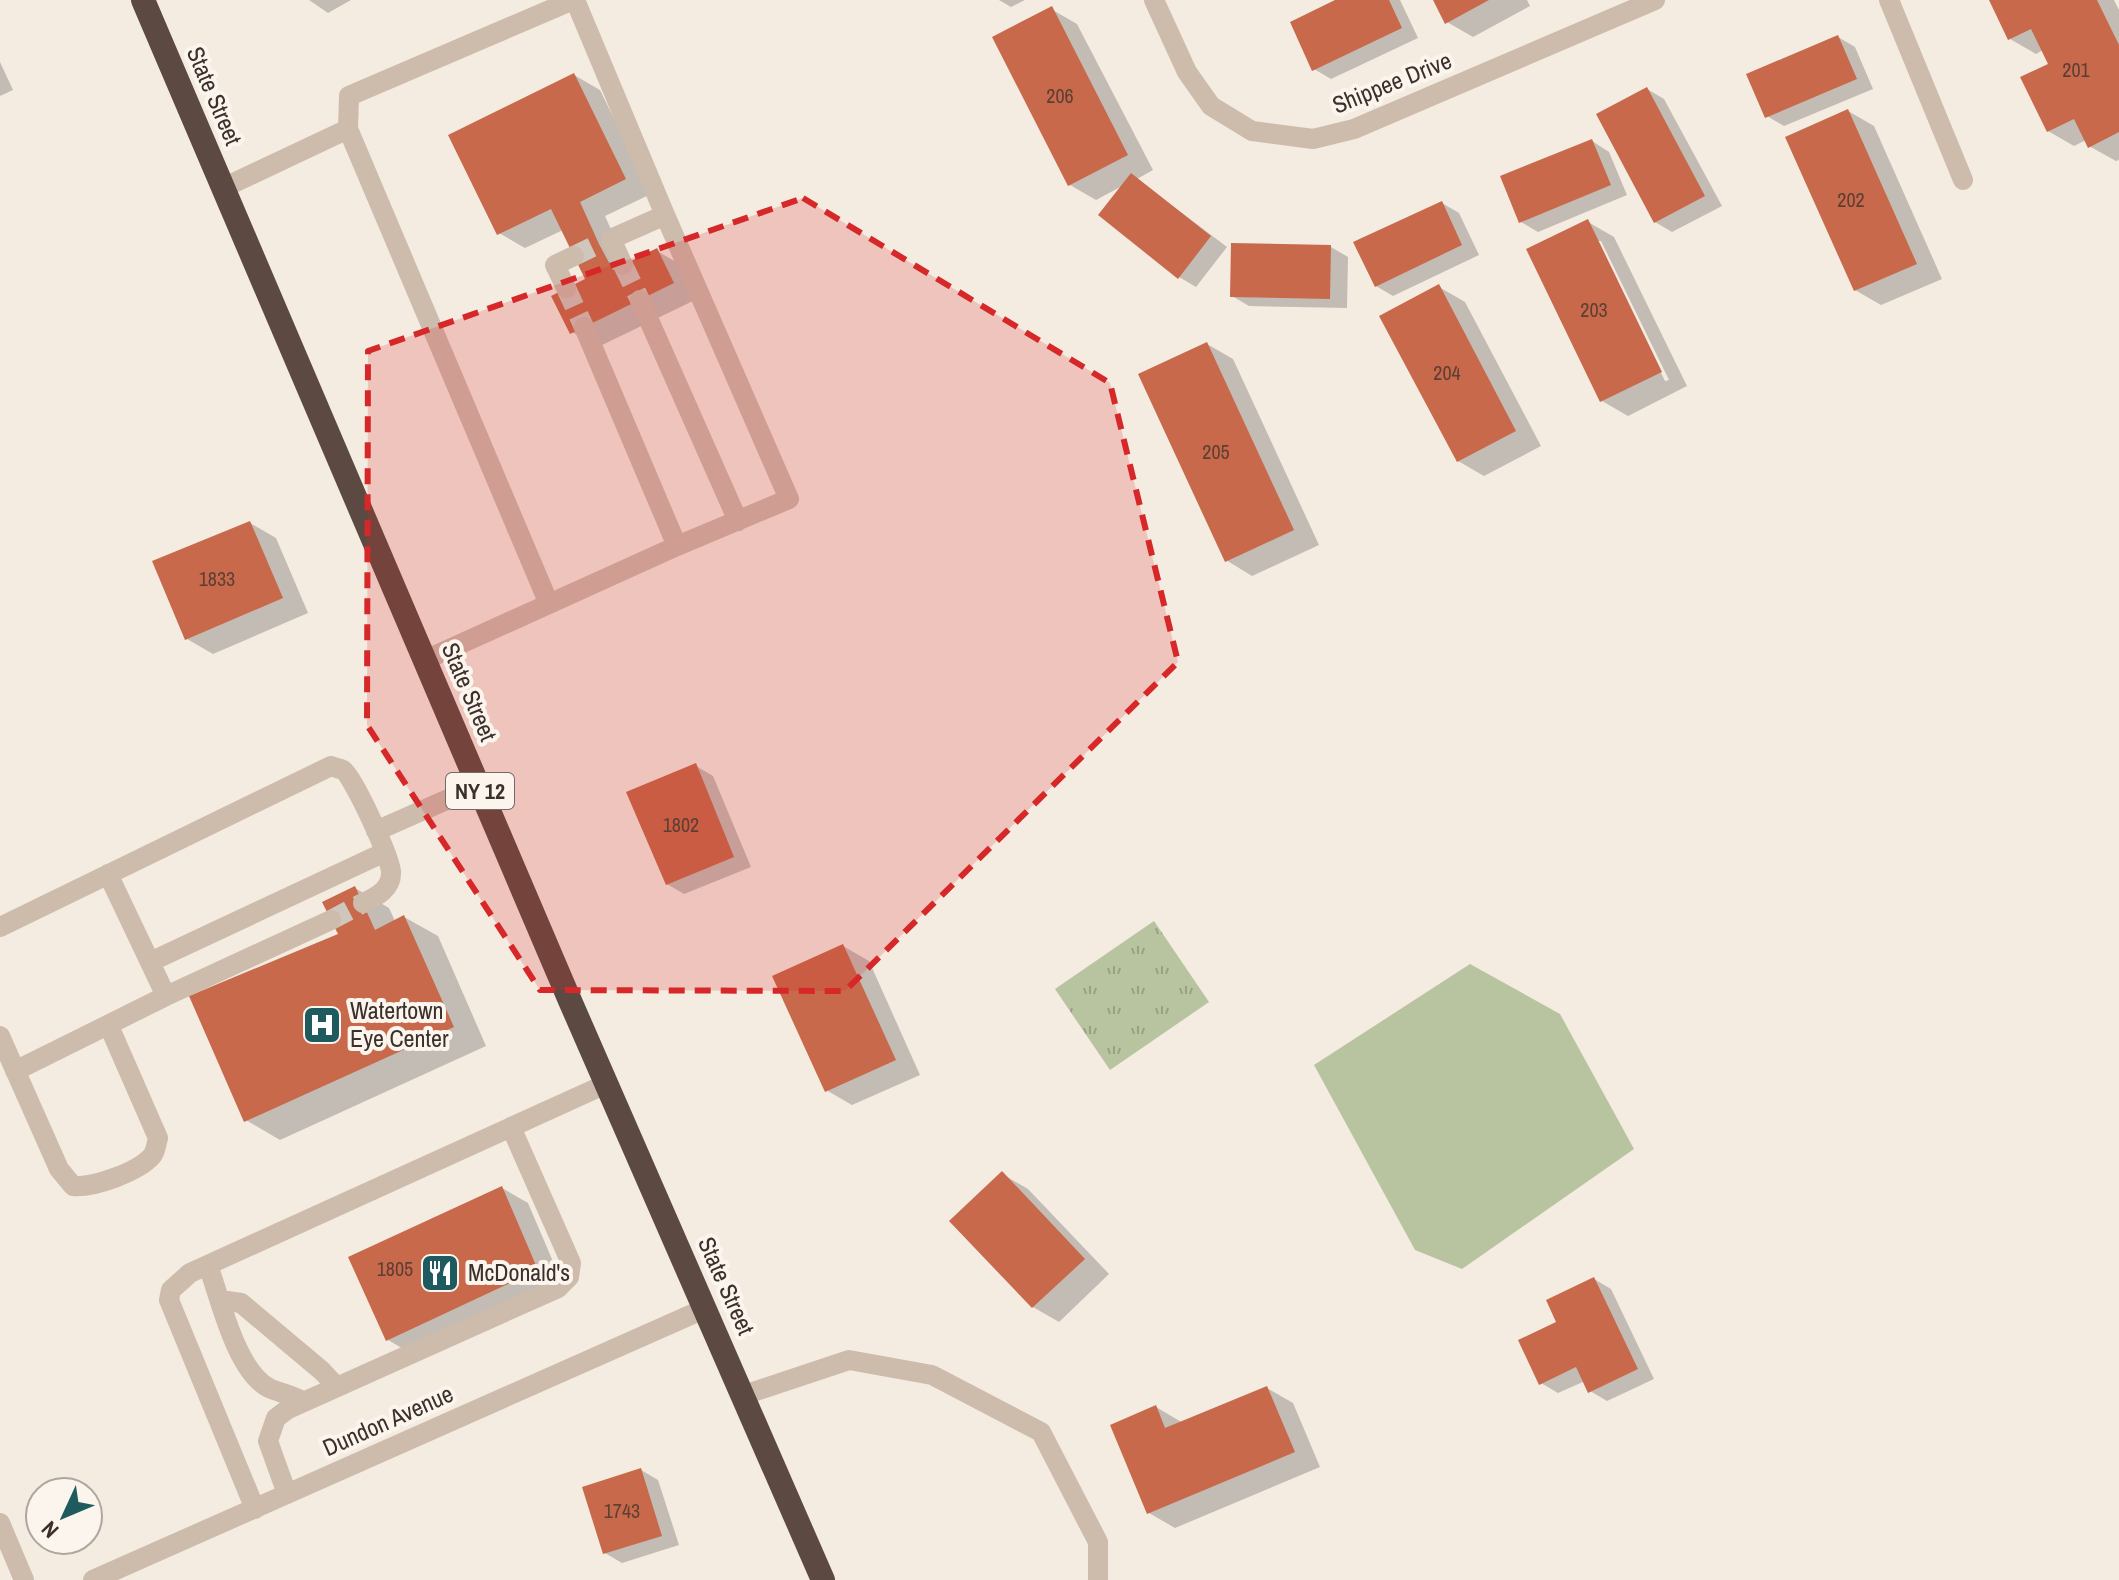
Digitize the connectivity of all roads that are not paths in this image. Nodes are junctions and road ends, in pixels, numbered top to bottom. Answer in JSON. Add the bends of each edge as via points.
{"nodes":[{"id":1,"x":143,"y":0,"type":"edge"},
{"id":2,"x":574,"y":0,"type":"edge"},
{"id":3,"x":1154,"y":0,"type":"edge"},
{"id":4,"x":1655,"y":0,"type":"edge"},
{"id":5,"x":1889,"y":0,"type":"edge"},
{"id":6,"x":348,"y":129,"type":"junction"},
{"id":7,"x":1963,"y":180,"type":"dead end"},
{"id":8,"x":223,"y":188,"type":"junction"},
{"id":9,"x":665,"y":215,"type":"junction"},
{"id":10,"x":574,"y":256,"type":"tunnel mouth"},
{"id":11,"x":623,"y":265,"type":"tunnel mouth"},
{"id":12,"x":566,"y":288,"type":"tunnel mouth"},
{"id":13,"x":640,"y":300,"type":"tunnel mouth"},
{"id":14,"x":584,"y":327,"type":"tunnel mouth"},
{"id":15,"x":738,"y":521,"type":"junction"},
{"id":16,"x":677,"y":546,"type":"junction"},
{"id":17,"x":549,"y":604,"type":"junction"},
{"id":18,"x":425,"y":660,"type":"junction"},
{"id":19,"x":478,"y":786,"type":"junction"},
{"id":20,"x":376,"y":831,"type":"junction"},
{"id":21,"x":385,"y":852,"type":"junction"},
{"id":22,"x":108,"y":874,"type":"junction"},
{"id":23,"x":363,"y":903,"type":"tunnel mouth"},
{"id":24,"x":331,"y":920,"type":"tunnel mouth"},
{"id":25,"x":0,"y":927,"type":"edge"},
{"id":26,"x":150,"y":962,"type":"junction"},
{"id":27,"x":166,"y":996,"type":"junction"},
{"id":28,"x":109,"y":1026,"type":"junction"},
{"id":29,"x":0,"y":1036,"type":"edge"},
{"id":30,"x":15,"y":1071,"type":"junction"},
{"id":31,"x":606,"y":1084,"type":"junction"},
{"id":32,"x":511,"y":1127,"type":"junction"},
{"id":33,"x":208,"y":1265,"type":"junction"},
{"id":34,"x":220,"y":1300,"type":"junction"},
{"id":35,"x":704,"y":1309,"type":"junction"},
{"id":36,"x":337,"y":1387,"type":"junction"},
{"id":37,"x":744,"y":1395,"type":"junction"},
{"id":38,"x":304,"y":1402,"type":"junction"},
{"id":39,"x":287,"y":1494,"type":"junction"},
{"id":40,"x":255,"y":1509,"type":"junction"},
{"id":41,"x":0,"y":1523,"type":"edge"},
{"id":42,"x":24,"y":1580,"type":"edge"},
{"id":43,"x":93,"y":1580,"type":"edge"},
{"id":44,"x":823,"y":1580,"type":"edge"},
{"id":45,"x":1098,"y":1580,"type":"edge"}],
"edges":[{"from":1,"to":8,"type":"highway","name":"State Street","number":"NY 12"},
{"from":2,"to":6,"type":"street","via":[[349,96]]},
{"from":2,"to":9,"type":"street"},
{"from":3,"to":4,"type":"street","name":"Shippee Drive","via":[[1187,72],[1211,106],[1252,131],[1313,139],[1354,129]]},
{"from":5,"to":7,"type":"street"},
{"from":6,"to":8,"type":"street"},
{"from":6,"to":17,"type":"street"},
{"from":8,"to":18,"type":"highway","name":"State Street","number":"NY 12"},
{"from":9,"to":11,"type":"street","via":[[605,242]]},
{"from":9,"to":15,"type":"street","via":[[789,499]]},
{"from":10,"to":12,"type":"street","via":[[555,265]]},
{"from":13,"to":15,"type":"street"},
{"from":14,"to":16,"type":"street"},
{"from":15,"to":16,"type":"street"},
{"from":16,"to":17,"type":"street"},
{"from":17,"to":18,"type":"street"},
{"from":18,"to":19,"type":"highway","name":"State Street","number":"NY 12"},
{"from":19,"to":20,"type":"street"},
{"from":19,"to":31,"type":"highway","name":"State Street","number":"NY 12"},
{"from":20,"to":21,"type":"street"},
{"from":20,"to":22,"type":"street","via":[[353,783],[344,770],[331,766]]},
{"from":21,"to":23,"type":"street","via":[[389,883],[380,895]]},
{"from":21,"to":26,"type":"street"},
{"from":22,"to":25,"type":"street"},
{"from":22,"to":26,"type":"street"},
{"from":24,"to":27,"type":"street"},
{"from":26,"to":27,"type":"street"},
{"from":27,"to":28,"type":"street"},
{"from":28,"to":30,"type":"street"},
{"from":28,"to":30,"type":"street","via":[[158,1138],[154,1154],[143,1163],[89,1187],[73,1186],[59,1169]]},
{"from":29,"to":30,"type":"street"},
{"from":31,"to":32,"type":"street"},
{"from":31,"to":35,"type":"highway","name":"State Street","number":"NY 12"},
{"from":32,"to":33,"type":"street"},
{"from":32,"to":36,"type":"street","via":[[571,1263],[569,1277],[558,1288]]},
{"from":33,"to":34,"type":"street"},
{"from":33,"to":40,"type":"street","via":[[177,1281],[169,1300]]},
{"from":34,"to":36,"type":"street","via":[[241,1303]]},
{"from":34,"to":38,"type":"street","via":[[247,1367],[270,1388]]},
{"from":35,"to":37,"type":"highway","name":"State Street","number":"NY 12"},
{"from":35,"to":39,"type":"street","name":"Dundon Avenue"},
{"from":36,"to":38,"type":"street"},
{"from":37,"to":44,"type":"highway","name":"State Street","number":"NY 12"},
{"from":37,"to":45,"type":"street","via":[[849,1360],[932,1375],[1027,1424],[1041,1432],[1098,1542]]},
{"from":38,"to":39,"type":"street","via":[[276,1418],[268,1441]]},
{"from":39,"to":40,"type":"street","name":"Dundon Avenue"},
{"from":40,"to":43,"type":"street","name":"Dundon Avenue"},
{"from":41,"to":42,"type":"street"}]}
